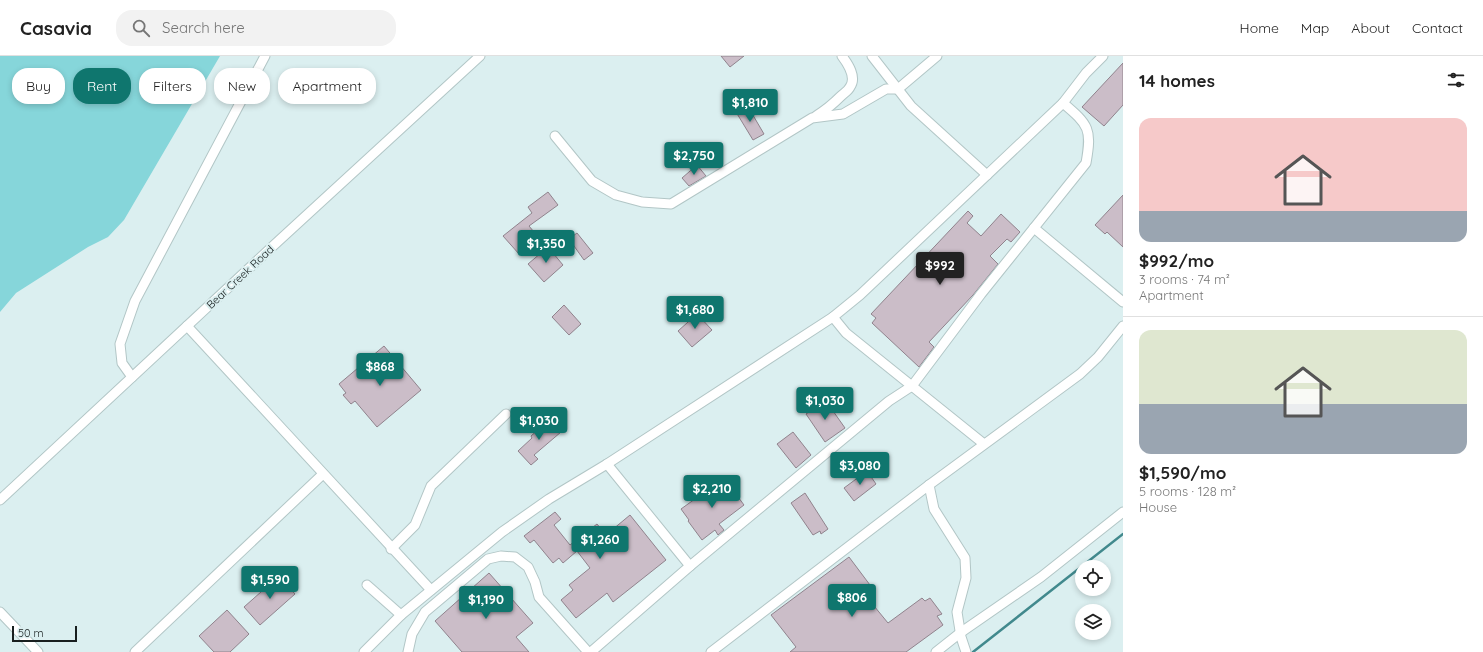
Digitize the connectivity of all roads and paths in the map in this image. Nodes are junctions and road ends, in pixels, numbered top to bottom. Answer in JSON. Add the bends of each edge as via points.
{"nodes":[{"id":1,"x":266,"y":56,"type":"edge"},
{"id":2,"x":480,"y":56,"type":"edge"},
{"id":3,"x":842,"y":56,"type":"edge"},
{"id":4,"x":872,"y":56,"type":"edge"},
{"id":5,"x":937,"y":56,"type":"edge"},
{"id":6,"x":1103,"y":56,"type":"edge"},
{"id":7,"x":898,"y":89,"type":"junction"},
{"id":8,"x":1063,"y":103,"type":"junction"},
{"id":9,"x":812,"y":118,"type":"junction"},
{"id":10,"x":555,"y":136,"type":"dead end"},
{"id":11,"x":987,"y":175,"type":"junction"},
{"id":12,"x":1034,"y":228,"type":"junction"},
{"id":13,"x":1123,"y":302,"type":"edge"},
{"id":14,"x":833,"y":317,"type":"junction"},
{"id":15,"x":187,"y":326,"type":"junction"},
{"id":16,"x":1123,"y":326,"type":"edge"},
{"id":17,"x":132,"y":377,"type":"junction"},
{"id":18,"x":912,"y":386,"type":"junction"},
{"id":19,"x":506,"y":414,"type":"dead end"},
{"id":20,"x":984,"y":444,"type":"junction"},
{"id":21,"x":607,"y":464,"type":"junction"},
{"id":22,"x":323,"y":474,"type":"junction"},
{"id":23,"x":929,"y":485,"type":"junction"},
{"id":24,"x":0,"y":500,"type":"edge"},
{"id":25,"x":1123,"y":512,"type":"edge"},
{"id":26,"x":391,"y":549,"type":"junction"},
{"id":27,"x":690,"y":566,"type":"junction"},
{"id":28,"x":367,"y":584,"type":"dead end"},
{"id":29,"x":431,"y":590,"type":"junction"},
{"id":30,"x":0,"y":612,"type":"edge"},
{"id":31,"x":401,"y":615,"type":"junction"},
{"id":32,"x":960,"y":633,"type":"junction"},
{"id":33,"x":38,"y":652,"type":"edge"},
{"id":34,"x":135,"y":652,"type":"edge"},
{"id":35,"x":364,"y":652,"type":"edge"},
{"id":36,"x":408,"y":652,"type":"edge"},
{"id":37,"x":589,"y":652,"type":"edge"},
{"id":38,"x":711,"y":652,"type":"edge"},
{"id":39,"x":936,"y":652,"type":"edge"},
{"id":40,"x":966,"y":652,"type":"edge"}],
"edges":[{"from":1,"to":17,"type":"street","via":[[135,301],[120,344],[122,363]]},
{"from":2,"to":15,"type":"street","name":"Bear Creek Road"},
{"from":3,"to":9,"type":"street","via":[[852,72],[850,87],[828,108]]},
{"from":4,"to":7,"type":"street"},
{"from":5,"to":7,"type":"street"},
{"from":6,"to":8,"type":"street"},
{"from":7,"to":9,"type":"street","via":[[886,89],[843,114]]},
{"from":7,"to":11,"type":"street","via":[[911,106]]},
{"from":8,"to":11,"type":"street"},
{"from":8,"to":12,"type":"street","via":[[1086,126],[1089,136],[1086,163]]},
{"from":9,"to":10,"type":"street","via":[[671,204],[642,202],[616,195],[592,181]]},
{"from":11,"to":14,"type":"street","via":[[860,295]]},
{"from":12,"to":13,"type":"street"},
{"from":12,"to":18,"type":"street"},
{"from":14,"to":18,"type":"street","via":[[846,333]]},
{"from":14,"to":21,"type":"street"},
{"from":15,"to":17,"type":"street","name":"Bear Creek Road"},
{"from":15,"to":22,"type":"street"},
{"from":16,"to":20,"type":"street","via":[[1098,357],[1080,374]]},
{"from":17,"to":24,"type":"street","name":"Bear Creek Road"},
{"from":18,"to":20,"type":"street"},
{"from":18,"to":27,"type":"street","via":[[889,401]]},
{"from":19,"to":26,"type":"street","via":[[431,486],[415,525]]},
{"from":20,"to":23,"type":"street"},
{"from":21,"to":27,"type":"street"},
{"from":21,"to":29,"type":"street","via":[[508,528]]},
{"from":22,"to":26,"type":"street"},
{"from":22,"to":34,"type":"street"},
{"from":23,"to":32,"type":"street","via":[[934,509],[965,558],[966,578],[957,612]]},
{"from":23,"to":38,"type":"street"},
{"from":25,"to":32,"type":"street","via":[[1041,577]]},
{"from":26,"to":29,"type":"street"},
{"from":27,"to":37,"type":"street"},
{"from":28,"to":31,"type":"street"},
{"from":29,"to":31,"type":"street"},
{"from":30,"to":33,"type":"street"},
{"from":31,"to":35,"type":"street"},
{"from":32,"to":39,"type":"street"},
{"from":32,"to":40,"type":"street"},
{"from":36,"to":37,"type":"street","via":[[412,634],[425,612],[488,559],[501,556],[515,557],[528,567],[539,597]]}]}
